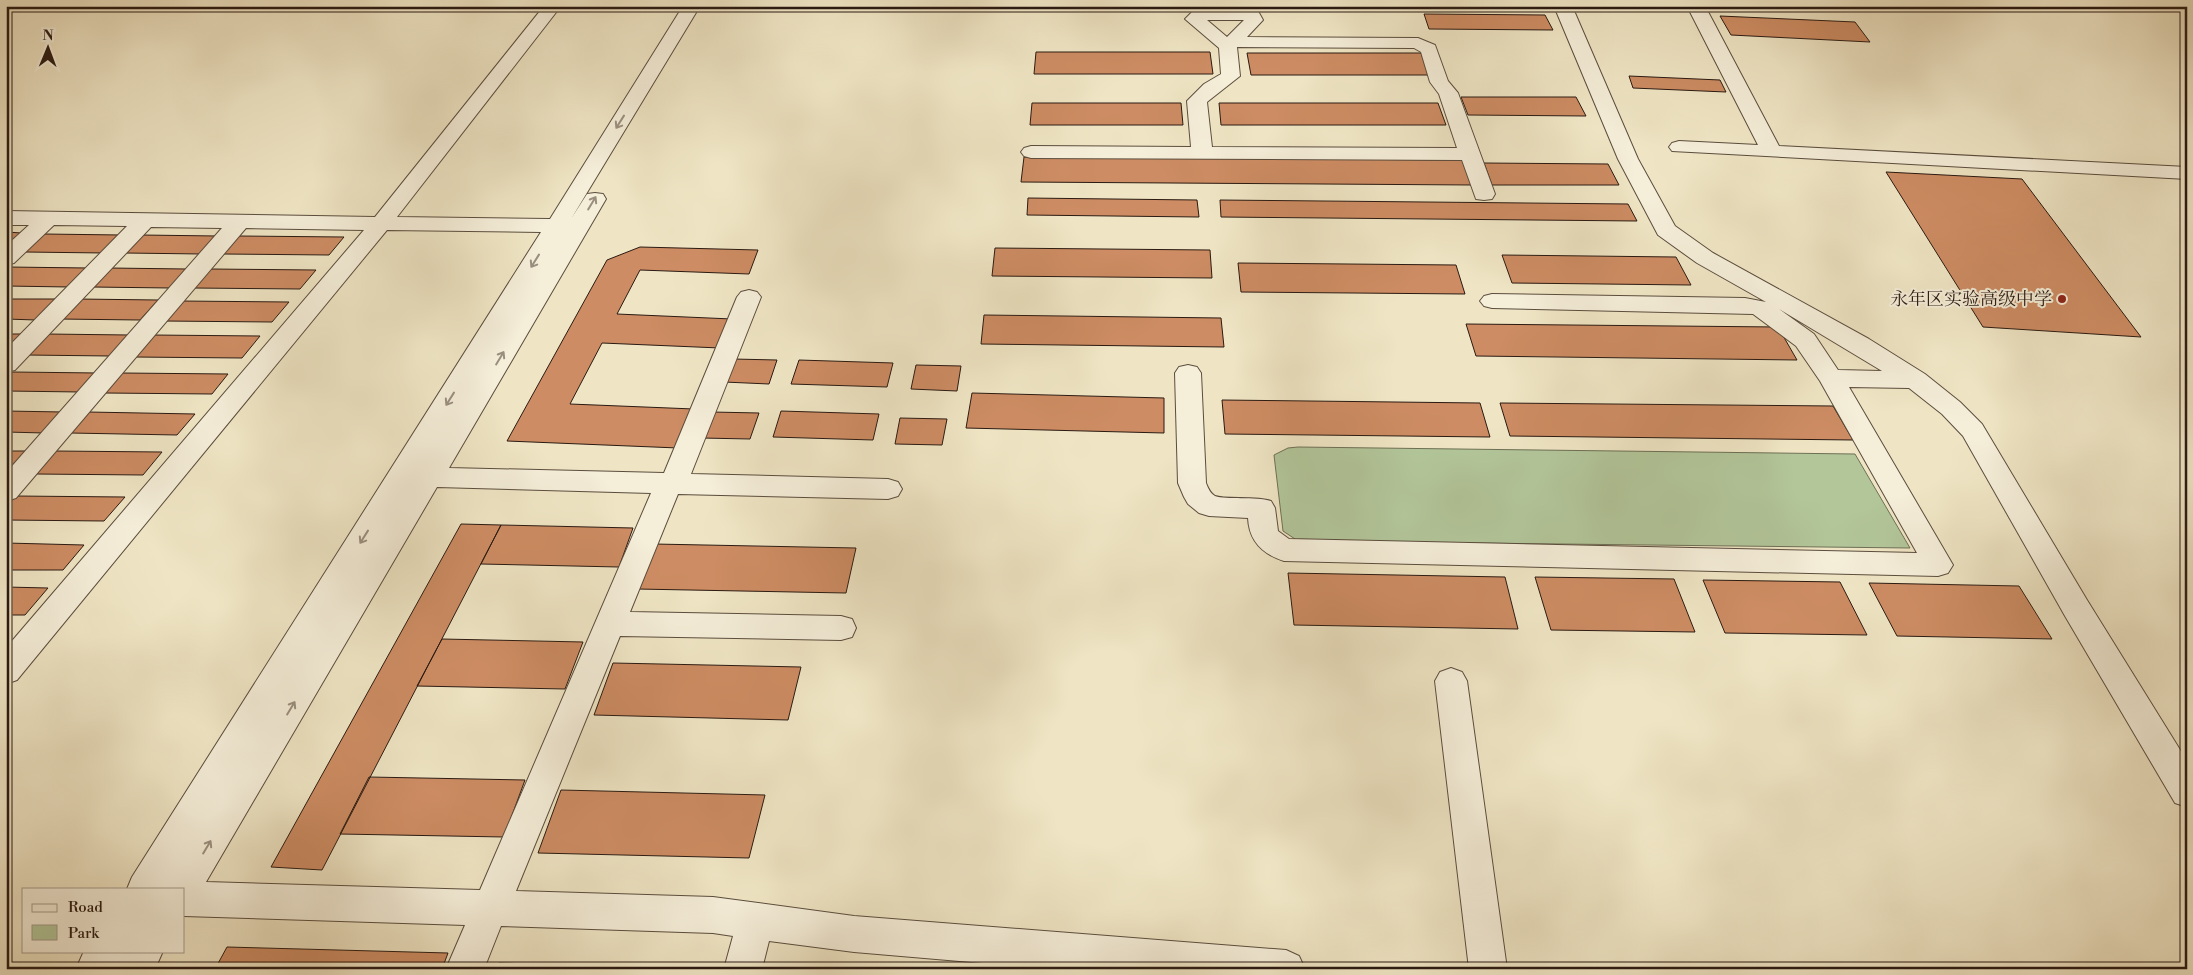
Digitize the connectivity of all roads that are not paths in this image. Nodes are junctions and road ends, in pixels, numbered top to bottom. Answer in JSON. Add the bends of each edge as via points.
{"nodes":[{"id":1,"x":554,"y":6,"type":"edge"},
{"id":2,"x":692,"y":6,"type":"edge"},
{"id":3,"x":709,"y":6,"type":"edge"},
{"id":4,"x":1563,"y":6,"type":"edge"},
{"id":5,"x":1696,"y":6,"type":"edge"},
{"id":6,"x":1224,"y":11,"type":"edge"},
{"id":7,"x":1230,"y":44,"type":"junction"},
{"id":8,"x":1679,"y":147,"type":"dead end"},
{"id":9,"x":1031,"y":152,"type":"dead end"},
{"id":10,"x":1772,"y":152,"type":"junction"},
{"id":11,"x":1202,"y":153,"type":"junction"},
{"id":12,"x":1469,"y":154,"type":"junction"},
{"id":13,"x":2187,"y":173,"type":"edge"},
{"id":14,"x":1484,"y":194,"type":"dead end"},
{"id":15,"x":6,"y":218,"type":"edge"},
{"id":16,"x":48,"y":219,"type":"junction"},
{"id":17,"x":145,"y":220,"type":"junction"},
{"id":18,"x":240,"y":221,"type":"junction"},
{"id":19,"x":381,"y":223,"type":"junction"},
{"id":20,"x":568,"y":226,"type":"junction"},
{"id":21,"x":6,"y":258,"type":"edge"},
{"id":22,"x":749,"y":297,"type":"dead end"},
{"id":23,"x":1492,"y":301,"type":"dead end"},
{"id":24,"x":6,"y":364,"type":"edge"},
{"id":25,"x":1188,"y":373,"type":"dead end"},
{"id":26,"x":1831,"y":378,"type":"junction"},
{"id":27,"x":1916,"y":380,"type":"junction"},
{"id":28,"x":430,"y":477,"type":"junction"},
{"id":29,"x":671,"y":483,"type":"junction"},
{"id":30,"x":888,"y":489,"type":"dead end"},
{"id":31,"x":6,"y":491,"type":"edge"},
{"id":32,"x":609,"y":624,"type":"junction"},
{"id":33,"x":841,"y":628,"type":"dead end"},
{"id":34,"x":6,"y":671,"type":"edge"},
{"id":35,"x":1451,"y":680,"type":"dead end"},
{"id":36,"x":2187,"y":792,"type":"edge"},
{"id":37,"x":146,"y":888,"type":"edge"},
{"id":38,"x":183,"y":888,"type":"edge"},
{"id":39,"x":185,"y":899,"type":"edge"},
{"id":40,"x":490,"y":908,"type":"junction"},
{"id":41,"x":756,"y":920,"type":"junction"},
{"id":42,"x":105,"y":952,"type":"edge"},
{"id":43,"x":143,"y":952,"type":"edge"},
{"id":44,"x":95,"y":969,"type":"edge"},
{"id":45,"x":134,"y":969,"type":"edge"},
{"id":46,"x":464,"y":969,"type":"edge"},
{"id":47,"x":743,"y":969,"type":"edge"},
{"id":48,"x":1286,"y":969,"type":"edge"},
{"id":49,"x":1488,"y":969,"type":"edge"}],
"edges":[{"from":1,"to":19,"type":"street"},
{"from":2,"to":20,"type":"street","one_way":true},
{"from":20,"to":3,"type":"street","one_way":true},
{"from":4,"to":27,"type":"street","via":[[1628,159],[1666,230],[1705,258]]},
{"from":5,"to":10,"type":"street"},
{"from":6,"to":7,"type":"street","via":[[1252,15],[1254,20]]},
{"from":6,"to":7,"type":"street","via":[[1199,15],[1194,19]]},
{"from":7,"to":11,"type":"street","via":[[1231,76],[1197,101]]},
{"from":7,"to":12,"type":"street","via":[[1425,45],[1439,82],[1448,93]]},
{"from":8,"to":10,"type":"street"},
{"from":9,"to":11,"type":"street"},
{"from":10,"to":13,"type":"street"},
{"from":11,"to":12,"type":"street"},
{"from":12,"to":14,"type":"street"},
{"from":15,"to":16,"type":"street"},
{"from":16,"to":17,"type":"street"},
{"from":16,"to":21,"type":"street"},
{"from":17,"to":18,"type":"street"},
{"from":17,"to":24,"type":"street"},
{"from":18,"to":19,"type":"street"},
{"from":18,"to":31,"type":"street"},
{"from":19,"to":20,"type":"street"},
{"from":19,"to":34,"type":"street"},
{"from":28,"to":20,"type":"street","one_way":true},
{"from":20,"to":37,"type":"street","one_way":true},
{"from":22,"to":29,"type":"street"},
{"from":23,"to":26,"type":"street","via":[[1753,307],[1768,313],[1805,340]]},
{"from":25,"to":26,"type":"street","via":[[1192,483],[1198,497],[1209,506],[1261,508],[1263,530],[1269,542],[1284,550],[1938,565]]},
{"from":26,"to":27,"type":"street"},
{"from":27,"to":36,"type":"street","via":[[1973,430]]},
{"from":28,"to":29,"type":"street"},
{"from":38,"to":28,"type":"street","one_way":true},
{"from":29,"to":30,"type":"street"},
{"from":29,"to":32,"type":"street"},
{"from":32,"to":33,"type":"street"},
{"from":32,"to":40,"type":"street"},
{"from":35,"to":49,"type":"street"},
{"from":39,"to":40,"type":"street"},
{"from":40,"to":41,"type":"street","via":[[713,915]]},
{"from":40,"to":46,"type":"street"},
{"from":41,"to":47,"type":"street"},
{"from":41,"to":48,"type":"street","via":[[854,934]]},
{"from":42,"to":44,"type":"street"},
{"from":43,"to":45,"type":"street"}]}
